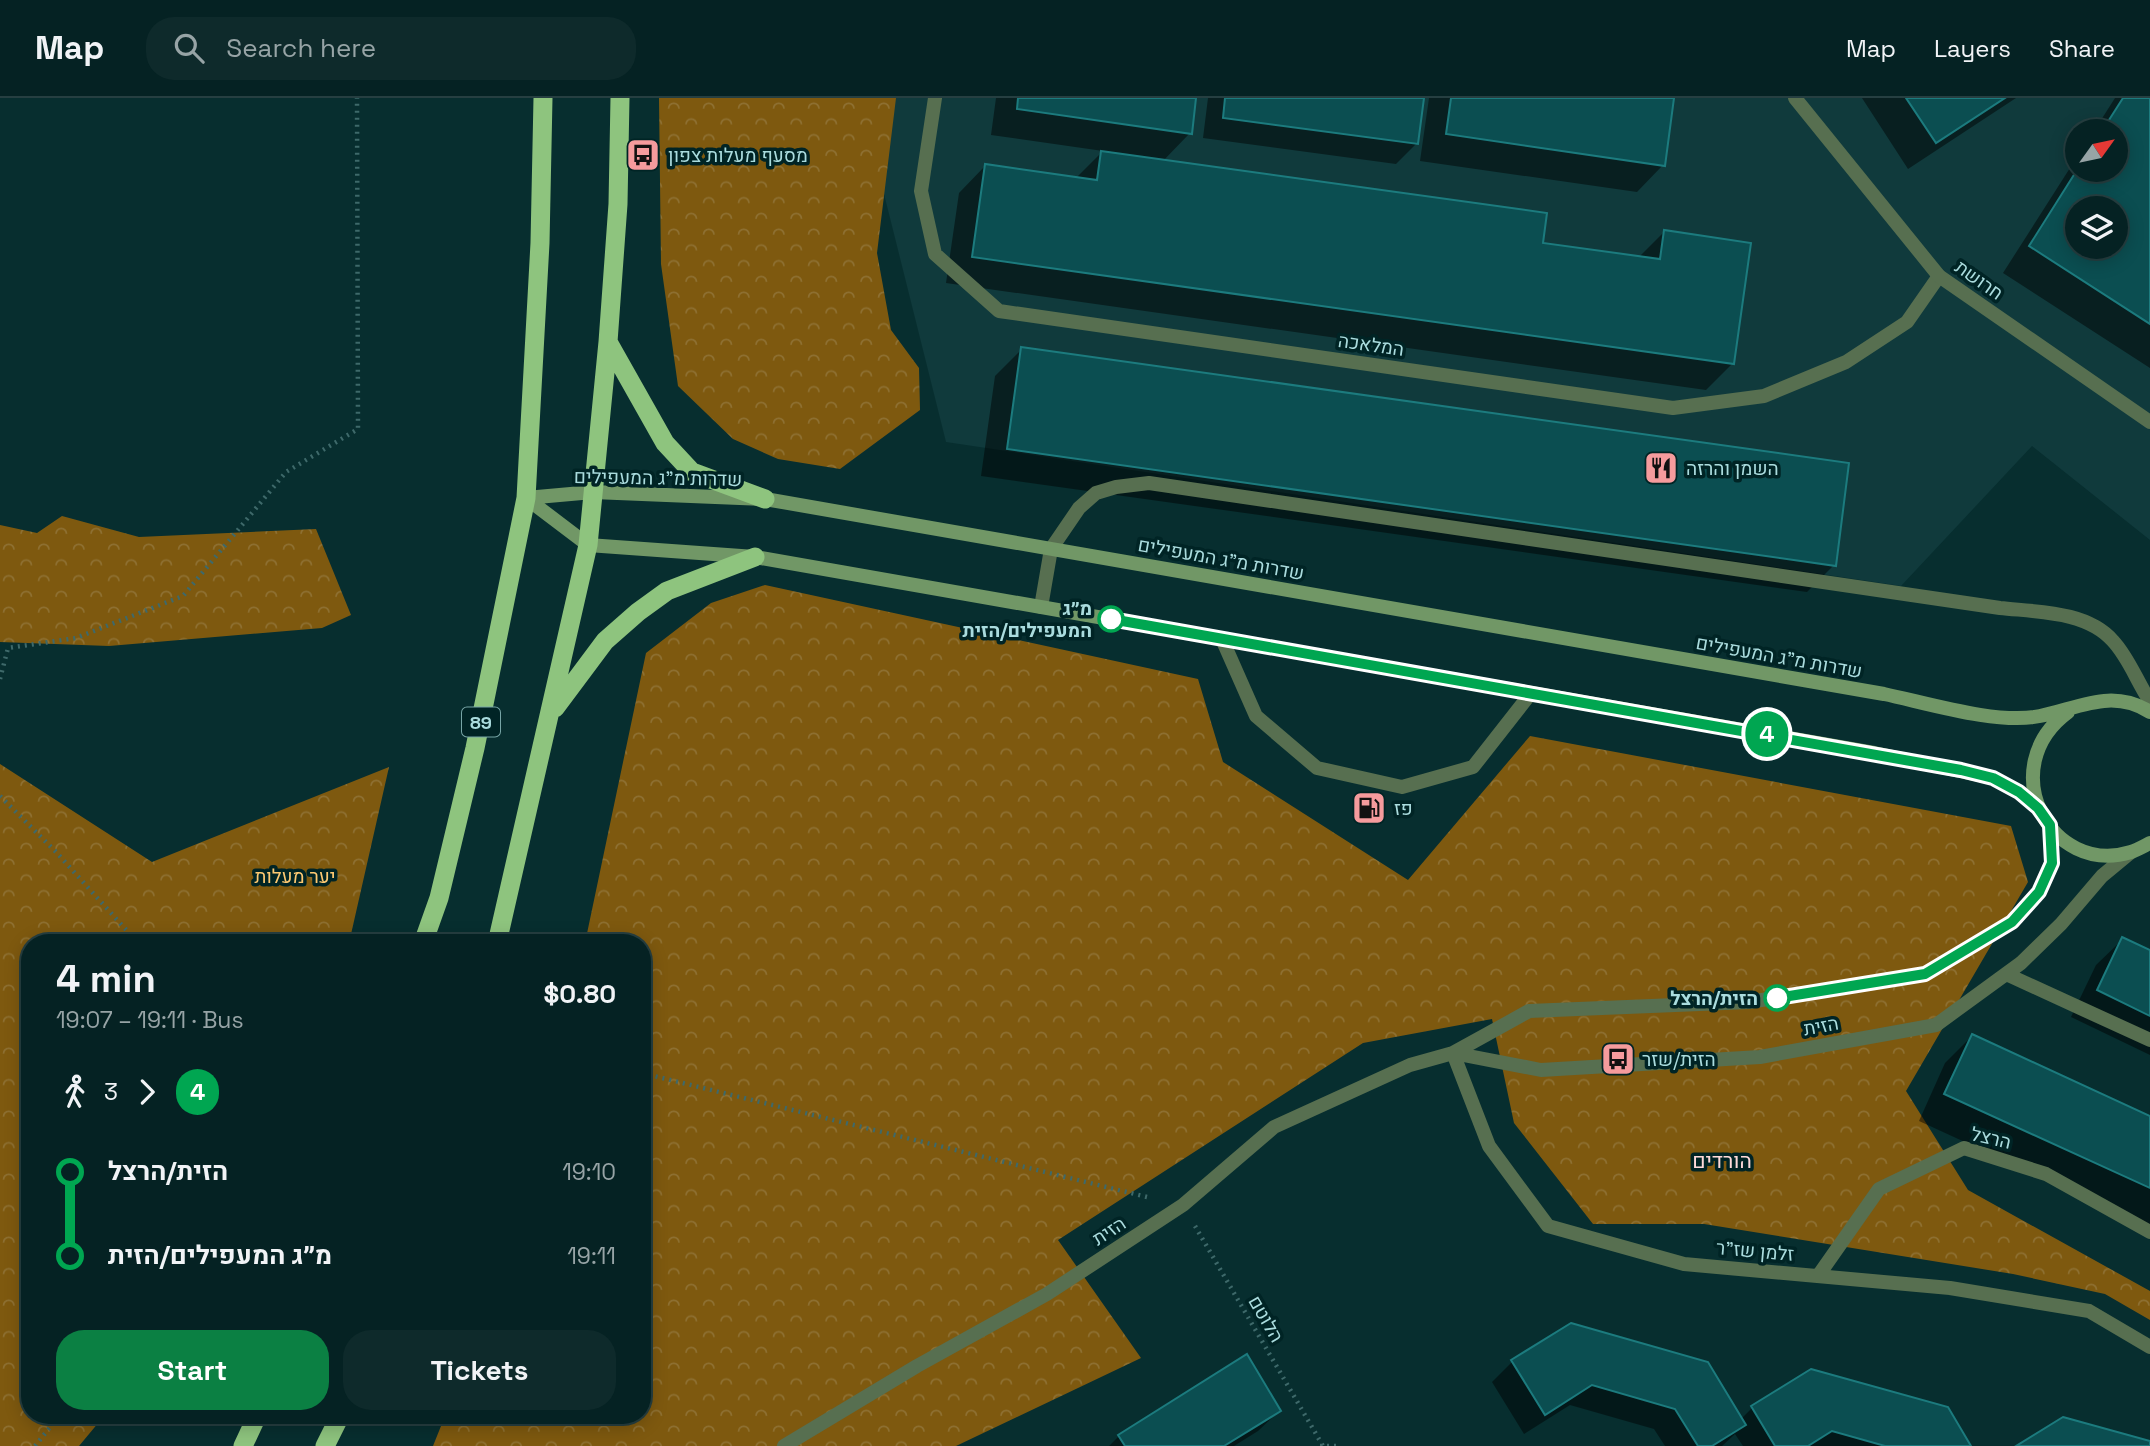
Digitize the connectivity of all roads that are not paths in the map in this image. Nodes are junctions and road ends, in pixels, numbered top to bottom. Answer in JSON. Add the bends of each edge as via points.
{"nodes":[{"id":1,"x":543,"y":98,"type":"edge"},
{"id":2,"x":620,"y":98,"type":"edge"},
{"id":3,"x":935,"y":98,"type":"edge"},
{"id":4,"x":1795,"y":98,"type":"edge"},
{"id":5,"x":1939,"y":276,"type":"junction"},
{"id":6,"x":608,"y":342,"type":"junction"},
{"id":7,"x":2150,"y":422,"type":"edge"},
{"id":8,"x":593,"y":492,"type":"junction"},
{"id":9,"x":526,"y":498,"type":"junction"},
{"id":10,"x":765,"y":499,"type":"junction"},
{"id":11,"x":588,"y":545,"type":"junction"},
{"id":12,"x":1051,"y":549,"type":"junction"},
{"id":13,"x":755,"y":557,"type":"junction"},
{"id":14,"x":1041,"y":607,"type":"junction"},
{"id":15,"x":1222,"y":639,"type":"junction"},
{"id":16,"x":1531,"y":693,"type":"junction"},
{"id":17,"x":2150,"y":701,"type":"edge"},
{"id":18,"x":2074,"y":707,"type":"junction"},
{"id":19,"x":2150,"y":712,"type":"edge"},
{"id":20,"x":549,"y":717,"type":"junction"},
{"id":21,"x":2038,"y":808,"type":"junction"},
{"id":22,"x":2050,"y":825,"type":"junction"},
{"id":23,"x":2150,"y":843,"type":"edge"},
{"id":24,"x":2131,"y":852,"type":"junction"},
{"id":25,"x":427,"y":934,"type":"edge"},
{"id":26,"x":499,"y":934,"type":"edge"},
{"id":27,"x":2006,"y":974,"type":"junction"},
{"id":28,"x":2150,"y":1040,"type":"edge"},
{"id":29,"x":1453,"y":1053,"type":"junction"},
{"id":30,"x":2150,"y":1232,"type":"edge"},
{"id":31,"x":1818,"y":1276,"type":"junction"},
{"id":32,"x":2150,"y":1347,"type":"edge"},
{"id":33,"x":253,"y":1424,"type":"edge"},
{"id":34,"x":336,"y":1424,"type":"edge"},
{"id":35,"x":243,"y":1446,"type":"edge"},
{"id":36,"x":325,"y":1446,"type":"edge"},
{"id":37,"x":784,"y":1446,"type":"edge"}],
"edges":[{"from":1,"to":9,"type":"highway","number":"89"},
{"from":2,"to":6,"type":"highway"},
{"from":3,"to":5,"type":"street","name":"המלאכה","via":[[921,191],[935,254],[999,311],[1673,408],[1764,396],[1846,362],[1907,322]]},
{"from":4,"to":5,"type":"street","name":"חרושת"},
{"from":5,"to":7,"type":"street","name":"חרושת"},
{"from":6,"to":8,"type":"highway"},
{"from":6,"to":10,"type":"highway","via":[[665,443],[692,472]]},
{"from":8,"to":9,"type":"main road","name":"שדרות מ\"ג המעפילים"},
{"from":8,"to":10,"type":"main road","name":"שדרות מ\"ג המעפילים"},
{"from":8,"to":11,"type":"highway"},
{"from":9,"to":11,"type":"main road"},
{"from":9,"to":25,"type":"highway","number":"89","via":[[475,748]]},
{"from":10,"to":12,"type":"main road","name":"שדרות מ\"ג המעפילים"},
{"from":11,"to":13,"type":"main road"},
{"from":11,"to":20,"type":"highway"},
{"from":12,"to":14,"type":"street"},
{"from":12,"to":17,"type":"street","via":[[1079,508],[1096,494],[1149,483],[2046,612],[2088,622],[2113,639]]},
{"from":12,"to":18,"type":"main road","name":"שדרות מ\"ג המעפילים","via":[[2010,718],[2038,717]]},
{"from":13,"to":14,"type":"main road"},
{"from":13,"to":20,"type":"highway","via":[[667,591],[638,612],[605,640]]},
{"from":14,"to":15,"type":"main road"},
{"from":15,"to":16,"type":"main road"},
{"from":15,"to":16,"type":"street","via":[[1256,716],[1317,768],[1402,787],[1473,767]]},
{"from":16,"to":21,"type":"main road","via":[[1961,770],[1993,778]]},
{"from":18,"to":19,"type":"main road","name":"שדרות מ\"ג המעפילים","via":[[2101,700],[2138,705]]},
{"from":18,"to":21,"type":"main road","via":[[2053,723],[2034,755],[2031,782]]},
{"from":20,"to":26,"type":"highway"},
{"from":21,"to":22,"type":"main road"},
{"from":22,"to":24,"type":"main road","via":[[2059,837],[2083,851]]},
{"from":22,"to":29,"type":"street","name":"הזית","via":[[2052,863],[2039,892],[2012,922],[1925,974],[1749,1002],[1530,1011]]},
{"from":23,"to":24,"type":"main road"},
{"from":24,"to":27,"type":"street","name":"הזית"},
{"from":27,"to":28,"type":"street"},
{"from":27,"to":29,"type":"street","name":"הזית","via":[[1936,1025],[1759,1057],[1541,1070]]},
{"from":29,"to":31,"type":"street","name":"זלמן שז\"ר","via":[[1489,1146],[1548,1226],[1684,1264]]},
{"from":29,"to":37,"type":"street","name":"הזית","via":[[1410,1065],[1273,1127],[1183,1205],[1047,1294]]},
{"from":30,"to":31,"type":"street","name":"הרצל","via":[[2046,1174],[1964,1148],[1879,1189]]},
{"from":31,"to":32,"type":"street","name":"זלמן שז\"ר","via":[[1950,1288],[2089,1311]]},
{"from":33,"to":35,"type":"highway"},
{"from":34,"to":36,"type":"highway"}]}
